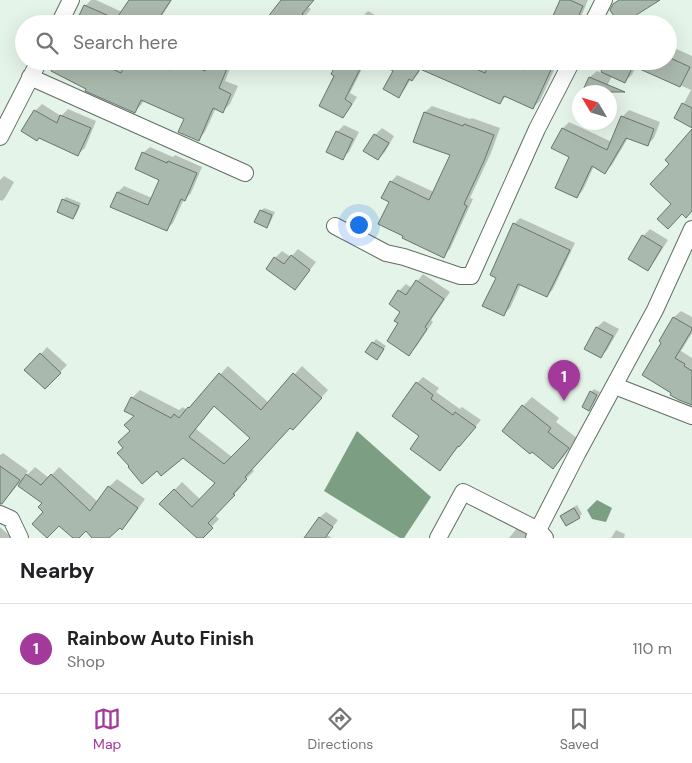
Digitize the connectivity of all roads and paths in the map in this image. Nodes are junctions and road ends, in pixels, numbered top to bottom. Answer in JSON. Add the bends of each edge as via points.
{"nodes":[{"id":1,"x":71,"y":0,"type":"edge"},
{"id":2,"x":604,"y":0,"type":"edge"},
{"id":3,"x":64,"y":15,"type":"edge"},
{"id":4,"x":596,"y":15,"type":"edge"},
{"id":5,"x":34,"y":70,"type":"edge"},
{"id":6,"x":568,"y":70,"type":"edge"},
{"id":7,"x":30,"y":77,"type":"junction"},
{"id":8,"x":0,"y":137,"type":"edge"},
{"id":9,"x":245,"y":173,"type":"dead end"},
{"id":10,"x":335,"y":226,"type":"dead end"},
{"id":11,"x":692,"y":229,"type":"edge"},
{"id":12,"x":615,"y":386,"type":"junction"},
{"id":13,"x":692,"y":416,"type":"edge"},
{"id":14,"x":0,"y":514,"type":"edge"},
{"id":15,"x":539,"y":535,"type":"edge"},
{"id":16,"x":20,"y":538,"type":"edge"},
{"id":17,"x":438,"y":538,"type":"edge"}],
"edges":[{"from":1,"to":3,"type":"street"},
{"from":2,"to":4,"type":"street"},
{"from":5,"to":7,"type":"street"},
{"from":6,"to":10,"type":"street","via":[[471,276],[460,276],[386,253]]},
{"from":7,"to":8,"type":"street"},
{"from":7,"to":9,"type":"street"},
{"from":11,"to":12,"type":"street"},
{"from":12,"to":13,"type":"street"},
{"from":12,"to":15,"type":"street","via":[[577,454]]},
{"from":14,"to":16,"type":"street","via":[[11,519]]},
{"from":15,"to":17,"type":"street","via":[[463,492]]}]}
